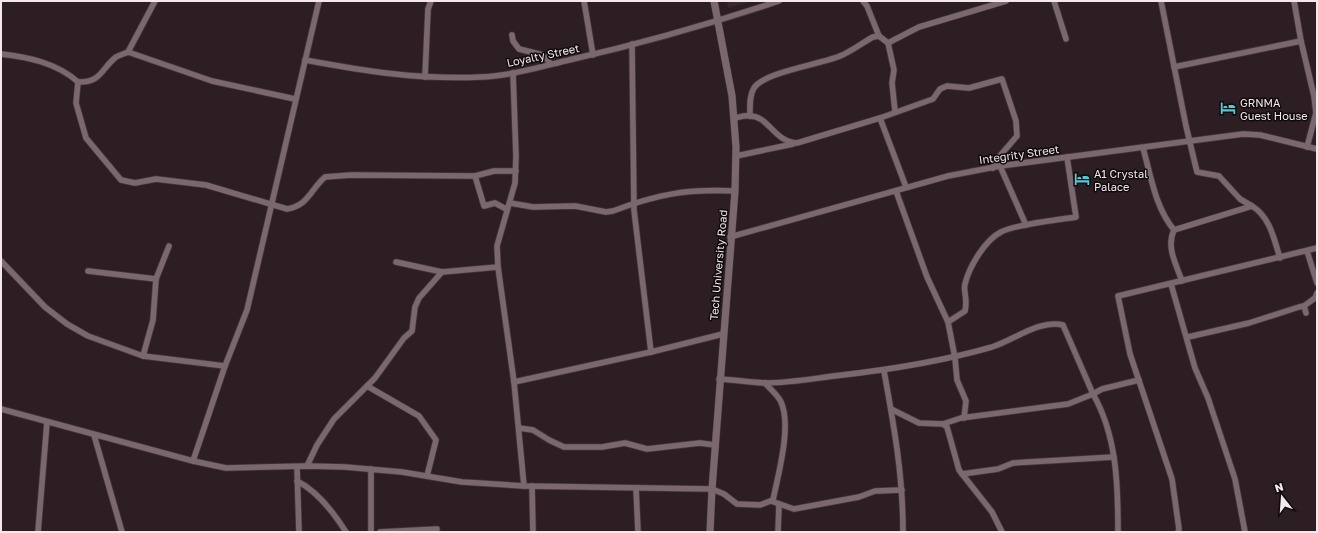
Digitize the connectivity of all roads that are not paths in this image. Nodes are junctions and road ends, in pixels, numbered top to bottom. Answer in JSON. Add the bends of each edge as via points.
{"nodes":[{"id":1,"x":155,"y":1,"type":"edge"},
{"id":2,"x":319,"y":1,"type":"edge"},
{"id":3,"x":431,"y":1,"type":"edge"},
{"id":4,"x":584,"y":1,"type":"edge"},
{"id":5,"x":714,"y":1,"type":"edge"},
{"id":6,"x":779,"y":1,"type":"edge"},
{"id":7,"x":863,"y":1,"type":"edge"},
{"id":8,"x":1006,"y":1,"type":"edge"},
{"id":9,"x":1054,"y":1,"type":"edge"},
{"id":10,"x":1161,"y":1,"type":"edge"},
{"id":11,"x":1294,"y":1,"type":"edge"},
{"id":12,"x":718,"y":21,"type":"junction"},
{"id":13,"x":512,"y":35,"type":"dead end"},
{"id":14,"x":879,"y":36,"type":"junction"},
{"id":15,"x":1066,"y":39,"type":"dead end"},
{"id":16,"x":1301,"y":41,"type":"junction"},
{"id":17,"x":888,"y":43,"type":"junction"},
{"id":18,"x":632,"y":44,"type":"junction"},
{"id":19,"x":128,"y":52,"type":"junction"},
{"id":20,"x":1,"y":54,"type":"edge"},
{"id":21,"x":593,"y":55,"type":"junction"},
{"id":22,"x":305,"y":60,"type":"junction"},
{"id":23,"x":551,"y":64,"type":"junction"},
{"id":24,"x":1174,"y":67,"type":"junction"},
{"id":25,"x":513,"y":73,"type":"junction"},
{"id":26,"x":425,"y":77,"type":"junction"},
{"id":27,"x":78,"y":82,"type":"junction"},
{"id":28,"x":295,"y":99,"type":"junction"},
{"id":29,"x":895,"y":111,"type":"junction"},
{"id":30,"x":750,"y":116,"type":"junction"},
{"id":31,"x":735,"y":118,"type":"junction"},
{"id":32,"x":880,"y":118,"type":"junction"},
{"id":33,"x":1189,"y":141,"type":"junction"},
{"id":34,"x":797,"y":143,"type":"junction"},
{"id":35,"x":1307,"y":147,"type":"junction"},
{"id":36,"x":1143,"y":148,"type":"junction"},
{"id":37,"x":1317,"y":149,"type":"edge"},
{"id":38,"x":736,"y":156,"type":"junction"},
{"id":39,"x":1067,"y":158,"type":"junction"},
{"id":40,"x":1000,"y":166,"type":"junction"},
{"id":41,"x":993,"y":168,"type":"junction"},
{"id":42,"x":516,"y":172,"type":"junction"},
{"id":43,"x":476,"y":176,"type":"junction"},
{"id":44,"x":906,"y":187,"type":"junction"},
{"id":45,"x":735,"y":191,"type":"junction"},
{"id":46,"x":896,"y":191,"type":"junction"},
{"id":47,"x":510,"y":203,"type":"junction"},
{"id":48,"x":634,"y":203,"type":"junction"},
{"id":49,"x":272,"y":204,"type":"junction"},
{"id":50,"x":1252,"y":206,"type":"junction"},
{"id":51,"x":506,"y":209,"type":"junction"},
{"id":52,"x":1026,"y":225,"type":"junction"},
{"id":53,"x":1174,"y":230,"type":"junction"},
{"id":54,"x":730,"y":238,"type":"junction"},
{"id":55,"x":169,"y":246,"type":"dead end"},
{"id":56,"x":1317,"y":248,"type":"edge"},
{"id":57,"x":1307,"y":251,"type":"junction"},
{"id":58,"x":1280,"y":258,"type":"junction"},
{"id":59,"x":1,"y":261,"type":"edge"},
{"id":60,"x":396,"y":262,"type":"dead end"},
{"id":61,"x":498,"y":267,"type":"junction"},
{"id":62,"x":88,"y":270,"type":"dead end"},
{"id":63,"x":442,"y":272,"type":"junction"},
{"id":64,"x":156,"y":279,"type":"junction"},
{"id":65,"x":1182,"y":281,"type":"junction"},
{"id":66,"x":1317,"y":283,"type":"edge"},
{"id":67,"x":1171,"y":284,"type":"junction"},
{"id":68,"x":1317,"y":293,"type":"edge"},
{"id":69,"x":1304,"y":306,"type":"junction"},
{"id":70,"x":1306,"y":313,"type":"dead end"},
{"id":71,"x":948,"y":322,"type":"junction"},
{"id":72,"x":723,"y":334,"type":"junction"},
{"id":73,"x":1188,"y":337,"type":"junction"},
{"id":74,"x":651,"y":352,"type":"junction"},
{"id":75,"x":143,"y":356,"type":"junction"},
{"id":76,"x":955,"y":358,"type":"junction"},
{"id":77,"x":225,"y":366,"type":"junction"},
{"id":78,"x":884,"y":371,"type":"junction"},
{"id":79,"x":719,"y":379,"type":"junction"},
{"id":80,"x":1139,"y":380,"type":"junction"},
{"id":81,"x":514,"y":382,"type":"junction"},
{"id":82,"x":765,"y":383,"type":"junction"},
{"id":83,"x":367,"y":386,"type":"junction"},
{"id":84,"x":1093,"y":394,"type":"junction"},
{"id":85,"x":1,"y":409,"type":"edge"},
{"id":86,"x":891,"y":409,"type":"junction"},
{"id":87,"x":964,"y":418,"type":"junction"},
{"id":88,"x":47,"y":422,"type":"junction"},
{"id":89,"x":943,"y":424,"type":"junction"},
{"id":90,"x":519,"y":428,"type":"junction"},
{"id":91,"x":94,"y":435,"type":"junction"},
{"id":92,"x":715,"y":445,"type":"junction"},
{"id":93,"x":1114,"y":457,"type":"junction"},
{"id":94,"x":193,"y":461,"type":"junction"},
{"id":95,"x":307,"y":466,"type":"junction"},
{"id":96,"x":296,"y":467,"type":"junction"},
{"id":97,"x":371,"y":469,"type":"junction"},
{"id":98,"x":962,"y":474,"type":"junction"},
{"id":99,"x":427,"y":476,"type":"junction"},
{"id":100,"x":297,"y":481,"type":"junction"},
{"id":101,"x":524,"y":486,"type":"junction"},
{"id":102,"x":532,"y":486,"type":"junction"},
{"id":103,"x":636,"y":488,"type":"junction"},
{"id":104,"x":712,"y":489,"type":"junction"},
{"id":105,"x":902,"y":490,"type":"junction"},
{"id":106,"x":771,"y":502,"type":"junction"},
{"id":107,"x":779,"y":504,"type":"junction"},
{"id":108,"x":437,"y":529,"type":"dead end"},
{"id":109,"x":38,"y":532,"type":"edge"},
{"id":110,"x":122,"y":532,"type":"edge"},
{"id":111,"x":299,"y":532,"type":"edge"},
{"id":112,"x":346,"y":532,"type":"edge"},
{"id":113,"x":370,"y":532,"type":"edge"},
{"id":114,"x":380,"y":532,"type":"edge"},
{"id":115,"x":533,"y":532,"type":"edge"},
{"id":116,"x":638,"y":532,"type":"edge"},
{"id":117,"x":710,"y":532,"type":"edge"},
{"id":118,"x":778,"y":532,"type":"edge"},
{"id":119,"x":903,"y":532,"type":"edge"},
{"id":120,"x":1002,"y":532,"type":"edge"},
{"id":121,"x":1118,"y":532,"type":"edge"},
{"id":122,"x":1178,"y":532,"type":"edge"},
{"id":123,"x":1245,"y":532,"type":"edge"}],
"edges":[{"from":1,"to":19,"type":"street"},
{"from":2,"to":22,"type":"street"},
{"from":3,"to":26,"type":"street","via":[[428,9]]},
{"from":4,"to":21,"type":"street"},
{"from":5,"to":12,"type":"street","name":"Tech University Road"},
{"from":6,"to":12,"type":"street","name":"Loyalty Street"},
{"from":7,"to":14,"type":"street"},
{"from":8,"to":17,"type":"street","via":[[919,27]]},
{"from":9,"to":15,"type":"street"},
{"from":10,"to":24,"type":"street"},
{"from":11,"to":16,"type":"street"},
{"from":12,"to":18,"type":"street","name":"Loyalty Street"},
{"from":12,"to":31,"type":"street","name":"Tech University Road"},
{"from":13,"to":23,"type":"street","via":[[519,49],[543,54]]},
{"from":14,"to":17,"type":"street"},
{"from":14,"to":30,"type":"street","via":[[839,56],[763,80],[754,87]]},
{"from":16,"to":24,"type":"street"},
{"from":16,"to":35,"type":"street","via":[[1316,113]]},
{"from":17,"to":29,"type":"street","via":[[894,70],[892,83]]},
{"from":18,"to":21,"type":"street","name":"Loyalty Street"},
{"from":18,"to":48,"type":"street"},
{"from":19,"to":27,"type":"street","via":[[117,56],[97,78]]},
{"from":19,"to":28,"type":"street","via":[[212,81]]},
{"from":20,"to":27,"type":"street","via":[[24,56],[49,64]]},
{"from":21,"to":23,"type":"street","name":"Loyalty Street"},
{"from":22,"to":26,"type":"street","name":"Loyalty Street","via":[[383,74]]},
{"from":22,"to":28,"type":"street"},
{"from":23,"to":25,"type":"street","name":"Loyalty Street"},
{"from":24,"to":33,"type":"street"},
{"from":25,"to":26,"type":"street","name":"Loyalty Street","via":[[481,77]]},
{"from":25,"to":42,"type":"street"},
{"from":27,"to":49,"type":"street","via":[[76,103],[86,138],[121,180],[135,183],[156,179],[206,185]]},
{"from":28,"to":49,"type":"street"},
{"from":29,"to":32,"type":"street"},
{"from":29,"to":41,"type":"street","via":[[933,99],[940,89],[947,86],[969,88],[1002,79],[1016,121],[1017,136]]},
{"from":30,"to":31,"type":"street"},
{"from":30,"to":34,"type":"street","via":[[762,120],[786,142]]},
{"from":31,"to":38,"type":"street","name":"Tech University Road"},
{"from":32,"to":34,"type":"street"},
{"from":32,"to":44,"type":"street"},
{"from":33,"to":35,"type":"street","name":"Integrity Street","via":[[1243,134],[1260,135]]},
{"from":33,"to":36,"type":"street","name":"Integrity Street"},
{"from":33,"to":50,"type":"street","via":[[1197,172],[1220,176],[1240,199]]},
{"from":34,"to":38,"type":"street"},
{"from":35,"to":37,"type":"street","name":"Integrity Street"},
{"from":36,"to":39,"type":"street","name":"Integrity Street"},
{"from":36,"to":53,"type":"street","via":[[1158,204],[1164,219]]},
{"from":38,"to":45,"type":"street","name":"Tech University Road"},
{"from":39,"to":40,"type":"street","name":"Integrity Street"},
{"from":39,"to":52,"type":"street","via":[[1076,217]]},
{"from":40,"to":41,"type":"street","name":"Integrity Street"},
{"from":40,"to":52,"type":"street"},
{"from":41,"to":44,"type":"street","name":"Integrity Street"},
{"from":42,"to":43,"type":"street","via":[[494,171]]},
{"from":42,"to":47,"type":"street"},
{"from":43,"to":49,"type":"street","via":[[325,177],[306,201],[296,207],[287,209]]},
{"from":43,"to":51,"type":"street","via":[[484,206],[495,203]]},
{"from":44,"to":46,"type":"street","name":"Integrity Street"},
{"from":45,"to":48,"type":"street","via":[[678,192]]},
{"from":45,"to":54,"type":"street","name":"Tech University Road"},
{"from":46,"to":54,"type":"street","name":"Integrity Street"},
{"from":46,"to":71,"type":"street","via":[[927,277]]},
{"from":47,"to":48,"type":"street","via":[[533,207],[575,206],[606,212]]},
{"from":47,"to":51,"type":"street"},
{"from":48,"to":74,"type":"street"},
{"from":49,"to":77,"type":"street","via":[[247,310]]},
{"from":50,"to":53,"type":"street"},
{"from":50,"to":58,"type":"street","via":[[1262,212],[1272,232]]},
{"from":51,"to":61,"type":"street","via":[[497,246]]},
{"from":52,"to":71,"type":"street","via":[[1001,232],[977,256],[964,286],[967,301],[965,311]]},
{"from":53,"to":65,"type":"street","via":[[1170,238],[1170,249]]},
{"from":54,"to":72,"type":"street","name":"Tech University Road"},
{"from":55,"to":64,"type":"street"},
{"from":56,"to":57,"type":"street"},
{"from":57,"to":58,"type":"street"},
{"from":57,"to":66,"type":"street"},
{"from":58,"to":65,"type":"street"},
{"from":59,"to":75,"type":"street","via":[[45,307],[67,324],[88,336]]},
{"from":60,"to":63,"type":"street"},
{"from":61,"to":63,"type":"street"},
{"from":61,"to":81,"type":"street"},
{"from":62,"to":64,"type":"street"},
{"from":63,"to":83,"type":"street","via":[[419,298],[415,306],[412,330]]},
{"from":64,"to":75,"type":"street","via":[[153,320]]},
{"from":65,"to":67,"type":"street"},
{"from":67,"to":73,"type":"street"},
{"from":67,"to":80,"type":"street","via":[[1118,296],[1130,354]]},
{"from":68,"to":69,"type":"street","via":[[1315,298]]},
{"from":69,"to":70,"type":"street"},
{"from":69,"to":73,"type":"street","via":[[1249,323]]},
{"from":71,"to":76,"type":"street"},
{"from":72,"to":74,"type":"street"},
{"from":72,"to":79,"type":"street","name":"Tech University Road"},
{"from":73,"to":123,"type":"street","via":[[1195,368],[1208,398],[1235,479]]},
{"from":74,"to":81,"type":"street"},
{"from":75,"to":77,"type":"street"},
{"from":76,"to":78,"type":"street"},
{"from":76,"to":84,"type":"street","via":[[1056,323],[1063,325]]},
{"from":76,"to":87,"type":"street","via":[[957,380],[966,401]]},
{"from":77,"to":94,"type":"street"},
{"from":78,"to":82,"type":"street"},
{"from":78,"to":86,"type":"street"},
{"from":79,"to":82,"type":"street"},
{"from":79,"to":92,"type":"street","name":"Tech University Road"},
{"from":80,"to":84,"type":"street"},
{"from":80,"to":122,"type":"street","via":[[1172,479]]},
{"from":81,"to":90,"type":"street"},
{"from":82,"to":106,"type":"street","via":[[781,401],[785,418],[780,463]]},
{"from":83,"to":95,"type":"street","via":[[334,419]]},
{"from":83,"to":99,"type":"street","via":[[419,416],[436,440]]},
{"from":84,"to":87,"type":"street","via":[[1068,404]]},
{"from":84,"to":93,"type":"street","via":[[1102,409]]},
{"from":85,"to":88,"type":"street"},
{"from":86,"to":89,"type":"street","via":[[919,423]]},
{"from":86,"to":105,"type":"street"},
{"from":87,"to":89,"type":"street"},
{"from":88,"to":91,"type":"street"},
{"from":88,"to":109,"type":"street"},
{"from":89,"to":98,"type":"street","via":[[947,427]]},
{"from":90,"to":92,"type":"street","via":[[534,430],[564,447],[625,444],[647,449],[700,443]]},
{"from":90,"to":101,"type":"street"},
{"from":91,"to":94,"type":"street"},
{"from":91,"to":110,"type":"street"},
{"from":92,"to":104,"type":"street","name":"Tech University Road"},
{"from":93,"to":98,"type":"street","via":[[1013,463],[998,469]]},
{"from":93,"to":121,"type":"street","via":[[1118,490]]},
{"from":94,"to":96,"type":"street","via":[[226,468]]},
{"from":95,"to":96,"type":"street"},
{"from":95,"to":97,"type":"street"},
{"from":96,"to":100,"type":"street"},
{"from":97,"to":99,"type":"street"},
{"from":97,"to":113,"type":"street"},
{"from":98,"to":120,"type":"street","via":[[992,512]]},
{"from":99,"to":101,"type":"street","via":[[462,482]]},
{"from":100,"to":111,"type":"street"},
{"from":100,"to":112,"type":"street","via":[[312,491],[337,518]]},
{"from":101,"to":102,"type":"street"},
{"from":102,"to":103,"type":"street"},
{"from":102,"to":115,"type":"street"},
{"from":103,"to":104,"type":"street"},
{"from":103,"to":116,"type":"street"},
{"from":104,"to":106,"type":"street","via":[[737,504],[760,505]]},
{"from":104,"to":117,"type":"street","name":"Tech University Road"},
{"from":105,"to":107,"type":"street","via":[[875,491],[859,497],[794,509]]},
{"from":105,"to":119,"type":"street"},
{"from":106,"to":107,"type":"street"},
{"from":107,"to":118,"type":"street"},
{"from":108,"to":114,"type":"street"}]}
